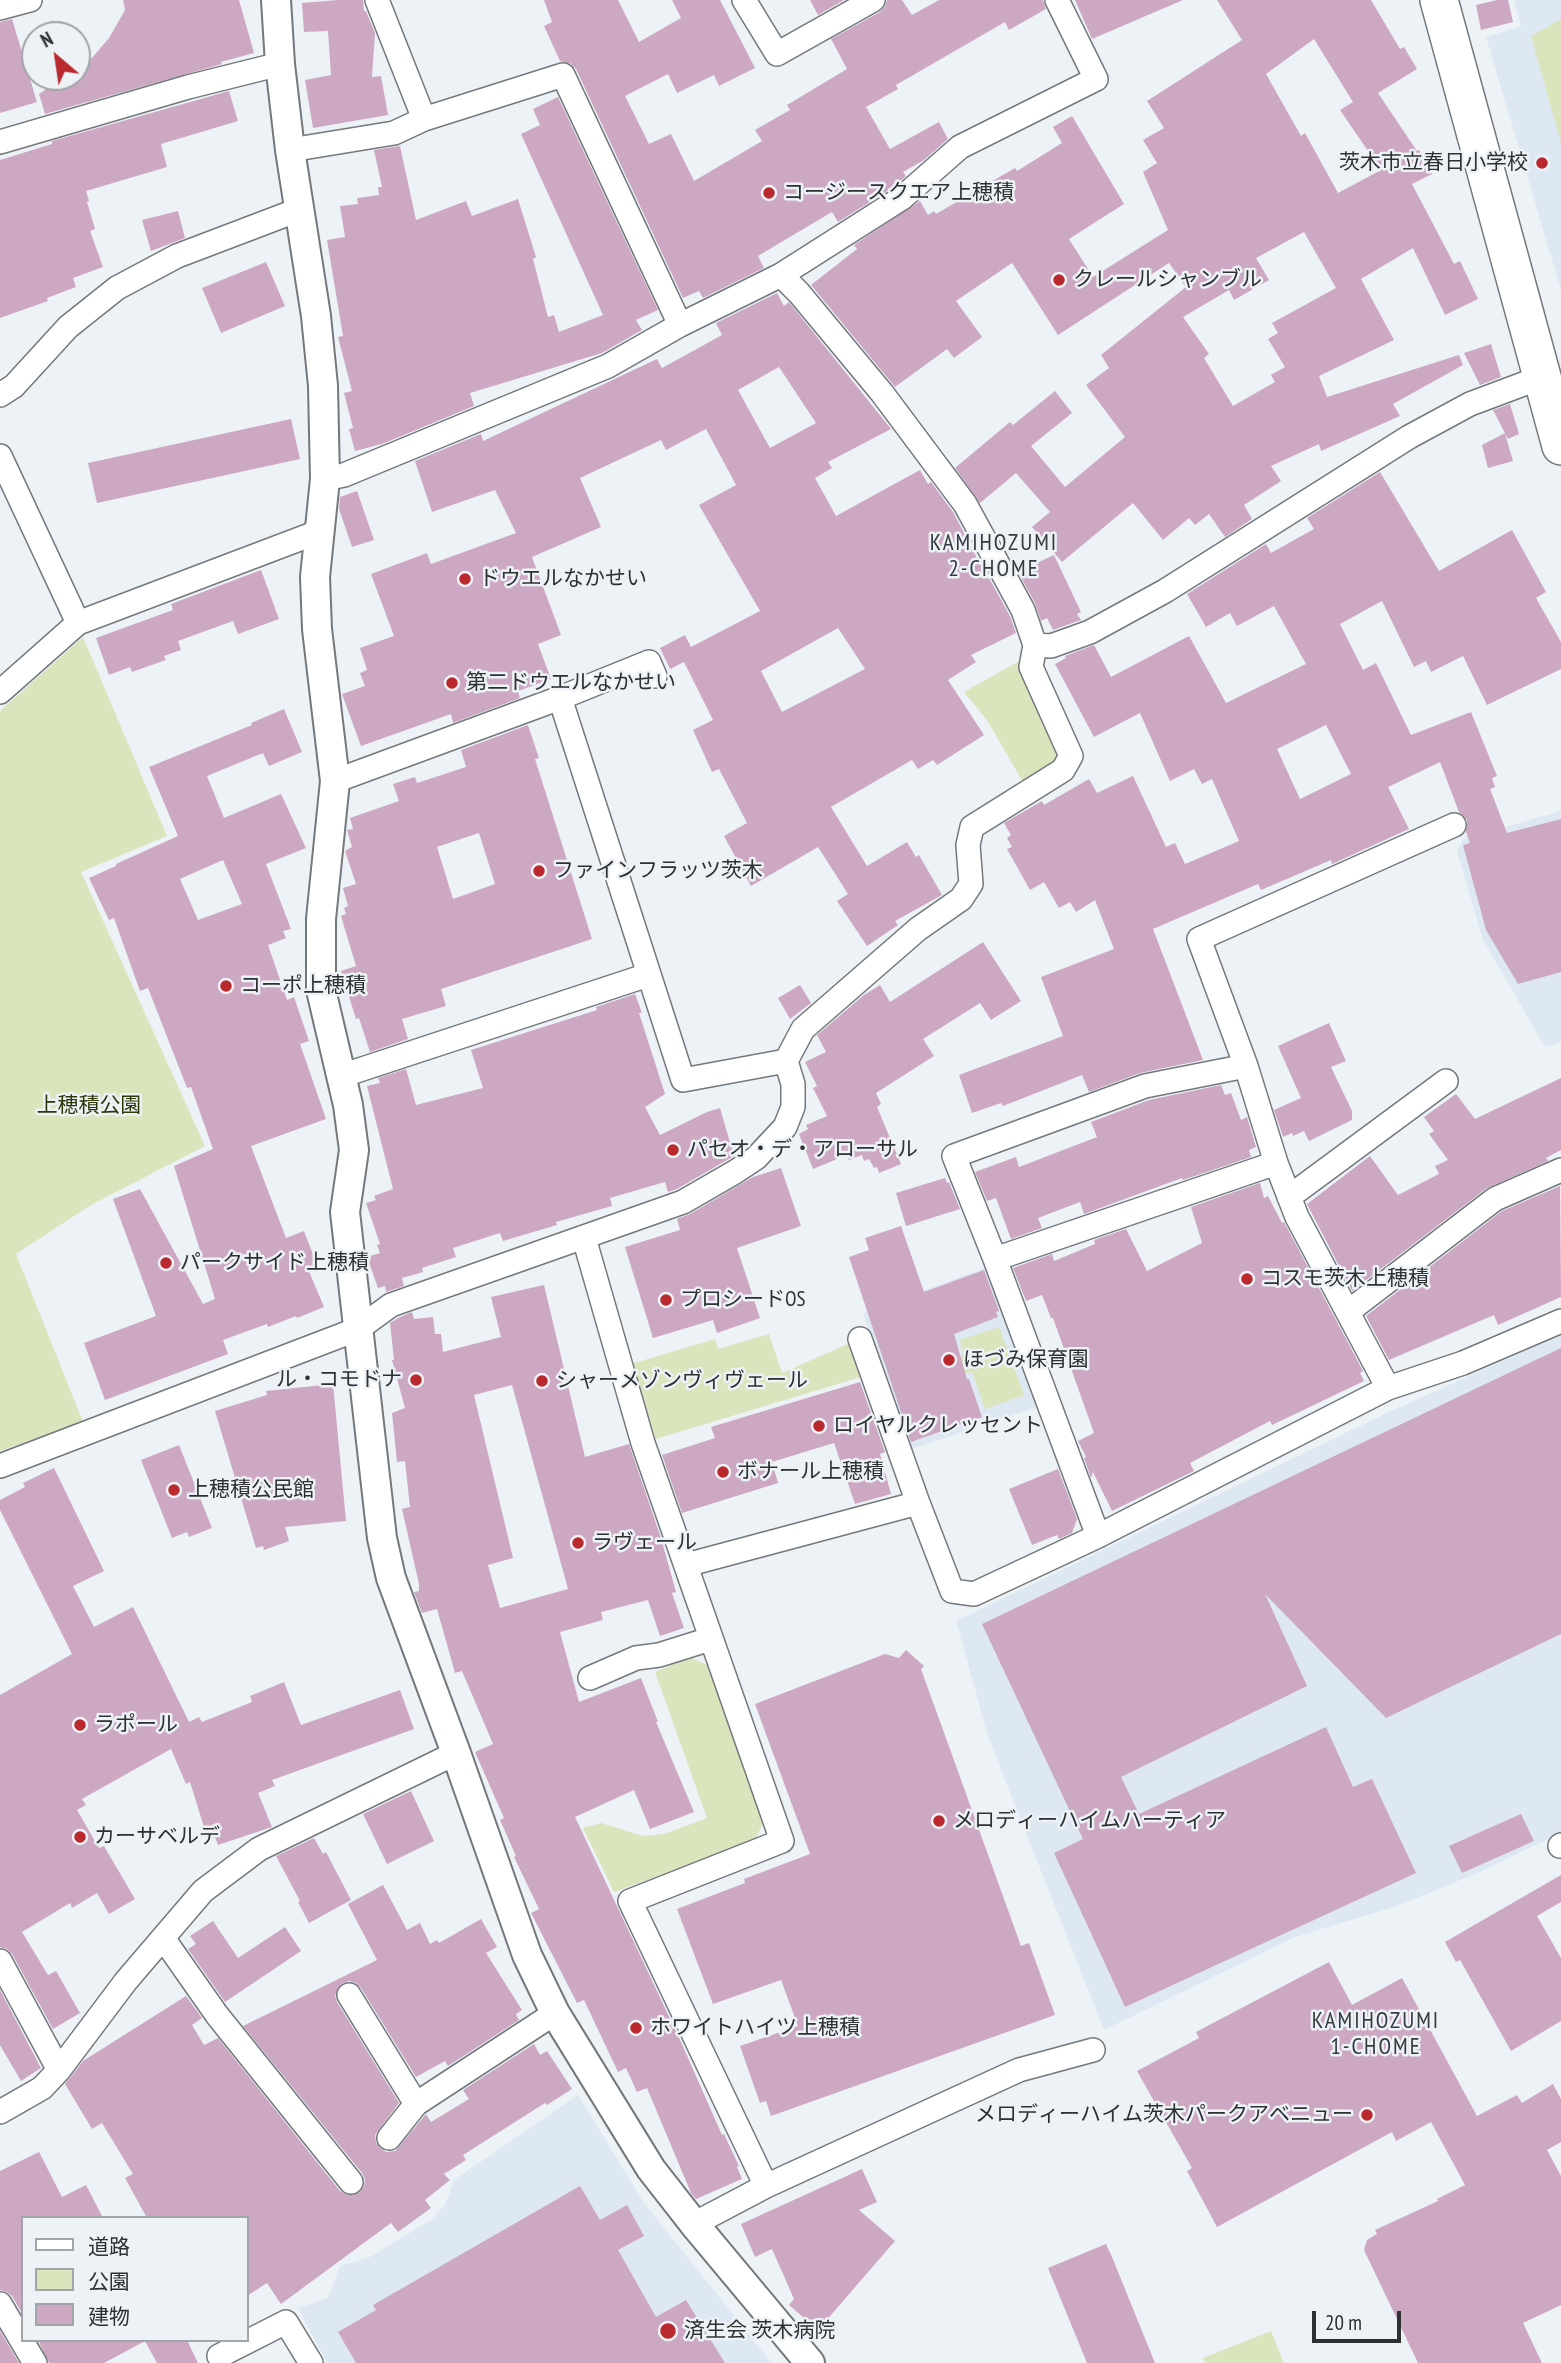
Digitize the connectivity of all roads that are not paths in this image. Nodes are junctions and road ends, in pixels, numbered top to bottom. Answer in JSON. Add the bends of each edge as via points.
{"nodes":[{"id":1,"x":30,"y":0,"type":"edge"},
{"id":2,"x":276,"y":0,"type":"edge"},
{"id":3,"x":377,"y":0,"type":"edge"},
{"id":4,"x":744,"y":0,"type":"edge"},
{"id":5,"x":873,"y":0,"type":"edge"},
{"id":6,"x":1057,"y":0,"type":"edge"},
{"id":7,"x":1441,"y":1,"type":"edge"},
{"id":8,"x":0,"y":8,"type":"edge"},
{"id":9,"x":280,"y":64,"type":"junction"},
{"id":10,"x":424,"y":119,"type":"junction"},
{"id":11,"x":0,"y":142,"type":"edge"},
{"id":12,"x":290,"y":150,"type":"junction"},
{"id":13,"x":298,"y":210,"type":"junction"},
{"id":14,"x":781,"y":275,"type":"junction"},
{"id":15,"x":680,"y":325,"type":"junction"},
{"id":16,"x":1542,"y":377,"type":"junction"},
{"id":17,"x":0,"y":394,"type":"edge"},
{"id":18,"x":1561,"y":446,"type":"edge"},
{"id":19,"x":0,"y":456,"type":"edge"},
{"id":20,"x":325,"y":479,"type":"junction"},
{"id":21,"x":318,"y":533,"type":"junction"},
{"id":22,"x":78,"y":623,"type":"junction"},
{"id":23,"x":1034,"y":645,"type":"junction"},
{"id":24,"x":655,"y":676,"type":"dead end"},
{"id":25,"x":0,"y":692,"type":"edge"},
{"id":26,"x":560,"y":698,"type":"junction"},
{"id":27,"x":335,"y":781,"type":"junction"},
{"id":28,"x":1454,"y":825,"type":"dead end"},
{"id":29,"x":649,"y":975,"type":"junction"},
{"id":30,"x":786,"y":1061,"type":"junction"},
{"id":31,"x":1246,"y":1066,"type":"junction"},
{"id":32,"x":341,"y":1076,"type":"junction"},
{"id":33,"x":1446,"y":1081,"type":"dead end"},
{"id":34,"x":1276,"y":1163,"type":"junction"},
{"id":35,"x":1561,"y":1170,"type":"edge"},
{"id":36,"x":1289,"y":1197,"type":"junction"},
{"id":37,"x":584,"y":1238,"type":"junction"},
{"id":38,"x":995,"y":1259,"type":"junction"},
{"id":39,"x":1349,"y":1311,"type":"junction"},
{"id":40,"x":1561,"y":1321,"type":"edge"},
{"id":41,"x":358,"y":1329,"type":"junction"},
{"id":42,"x":860,"y":1339,"type":"dead end"},
{"id":43,"x":1388,"y":1388,"type":"junction"},
{"id":44,"x":0,"y":1466,"type":"edge"},
{"id":45,"x":918,"y":1503,"type":"junction"},
{"id":46,"x":1098,"y":1536,"type":"junction"},
{"id":47,"x":686,"y":1565,"type":"junction"},
{"id":48,"x":710,"y":1639,"type":"junction"},
{"id":49,"x":590,"y":1678,"type":"dead end"},
{"id":50,"x":456,"y":1753,"type":"junction"},
{"id":51,"x":163,"y":1938,"type":"junction"},
{"id":52,"x":0,"y":1961,"type":"edge"},
{"id":53,"x":349,"y":1995,"type":"dead end"},
{"id":54,"x":555,"y":2013,"type":"junction"},
{"id":55,"x":1093,"y":2050,"type":"dead end"},
{"id":56,"x":60,"y":2070,"type":"junction"},
{"id":57,"x":416,"y":2104,"type":"junction"},
{"id":58,"x":0,"y":2112,"type":"edge"},
{"id":59,"x":389,"y":2138,"type":"dead end"},
{"id":60,"x":351,"y":2182,"type":"dead end"},
{"id":61,"x":766,"y":2186,"type":"junction"},
{"id":62,"x":694,"y":2224,"type":"junction"},
{"id":63,"x":0,"y":2304,"type":"edge"},
{"id":64,"x":21,"y":2340,"type":"edge"},
{"id":65,"x":248,"y":2341,"type":"edge"},
{"id":66,"x":22,"y":2342,"type":"edge"},
{"id":67,"x":247,"y":2342,"type":"edge"},
{"id":68,"x":219,"y":2356,"type":"dead end"},
{"id":69,"x":34,"y":2363,"type":"edge"},
{"id":70,"x":311,"y":2363,"type":"edge"},
{"id":71,"x":810,"y":2363,"type":"edge"}],
"edges":[{"from":1,"to":8,"type":"street"},
{"from":2,"to":9,"type":"street"},
{"from":3,"to":10,"type":"street"},
{"from":4,"to":5,"type":"street","via":[[777,54]]},
{"from":6,"to":14,"type":"street","via":[[1096,79],[960,147],[902,198]]},
{"from":7,"to":16,"type":"main road"},
{"from":9,"to":11,"type":"street"},
{"from":9,"to":12,"type":"street"},
{"from":10,"to":12,"type":"street","via":[[394,133]]},
{"from":10,"to":15,"type":"street","via":[[563,75]]},
{"from":12,"to":13,"type":"street"},
{"from":13,"to":17,"type":"street","via":[[177,256],[117,288],[68,327],[14,386]]},
{"from":13,"to":20,"type":"street","via":[[316,316]]},
{"from":14,"to":15,"type":"street"},
{"from":14,"to":23,"type":"street","via":[[881,393],[965,504],[1023,611]]},
{"from":15,"to":20,"type":"street","via":[[608,366]]},
{"from":16,"to":18,"type":"main road"},
{"from":16,"to":23,"type":"street","via":[[1470,404],[1409,437],[1165,591],[1090,632],[1051,646]]},
{"from":19,"to":22,"type":"street"},
{"from":20,"to":21,"type":"street"},
{"from":21,"to":22,"type":"street"},
{"from":21,"to":27,"type":"street","via":[[317,629]]},
{"from":22,"to":25,"type":"street"},
{"from":23,"to":30,"type":"street","via":[[1031,667],[1071,756],[1063,770],[972,827],[968,845],[971,884],[961,899],[918,929],[816,1016],[803,1029]]},
{"from":24,"to":26,"type":"street","via":[[649,662]]},
{"from":26,"to":27,"type":"street"},
{"from":26,"to":29,"type":"street"},
{"from":27,"to":32,"type":"street","via":[[321,919],[321,990]]},
{"from":28,"to":31,"type":"street","via":[[1199,939]]},
{"from":29,"to":30,"type":"street","via":[[684,1080]]},
{"from":29,"to":32,"type":"street"},
{"from":30,"to":37,"type":"street","via":[[793,1107],[785,1127],[756,1158],[683,1202]]},
{"from":31,"to":34,"type":"street"},
{"from":31,"to":38,"type":"street","via":[[1145,1086],[954,1156]]},
{"from":32,"to":41,"type":"street","via":[[354,1150],[345,1212]]},
{"from":33,"to":36,"type":"street"},
{"from":34,"to":36,"type":"street"},
{"from":34,"to":38,"type":"street"},
{"from":35,"to":39,"type":"street","via":[[1496,1199]]},
{"from":36,"to":39,"type":"street"},
{"from":37,"to":41,"type":"street","via":[[391,1304]]},
{"from":37,"to":47,"type":"street","via":[[643,1443]]},
{"from":38,"to":46,"type":"street"},
{"from":39,"to":43,"type":"street"},
{"from":40,"to":43,"type":"street","via":[[1463,1363]]},
{"from":41,"to":44,"type":"street"},
{"from":41,"to":50,"type":"street","via":[[382,1538],[391,1578]]},
{"from":42,"to":45,"type":"street"},
{"from":43,"to":46,"type":"street"},
{"from":45,"to":46,"type":"street","via":[[953,1591],[974,1594]]},
{"from":45,"to":47,"type":"street"},
{"from":47,"to":48,"type":"street"},
{"from":48,"to":49,"type":"street","via":[[636,1658]]},
{"from":48,"to":61,"type":"street","via":[[782,1841],[630,1901]]},
{"from":50,"to":51,"type":"street","via":[[258,1849],[203,1891]]},
{"from":50,"to":54,"type":"street","via":[[527,1955]]},
{"from":51,"to":56,"type":"street"},
{"from":51,"to":60,"type":"street","via":[[217,2015]]},
{"from":52,"to":56,"type":"street"},
{"from":53,"to":57,"type":"street"},
{"from":54,"to":57,"type":"street"},
{"from":54,"to":62,"type":"street","via":[[651,2169]]},
{"from":55,"to":61,"type":"street","via":[[1019,2070]]},
{"from":56,"to":58,"type":"street","via":[[42,2088]]},
{"from":57,"to":59,"type":"street"},
{"from":61,"to":62,"type":"street"},
{"from":62,"to":71,"type":"street"},
{"from":63,"to":64,"type":"street"},
{"from":65,"to":70,"type":"street","via":[[286,2322]]},
{"from":66,"to":69,"type":"street"},
{"from":67,"to":68,"type":"street"}]}
